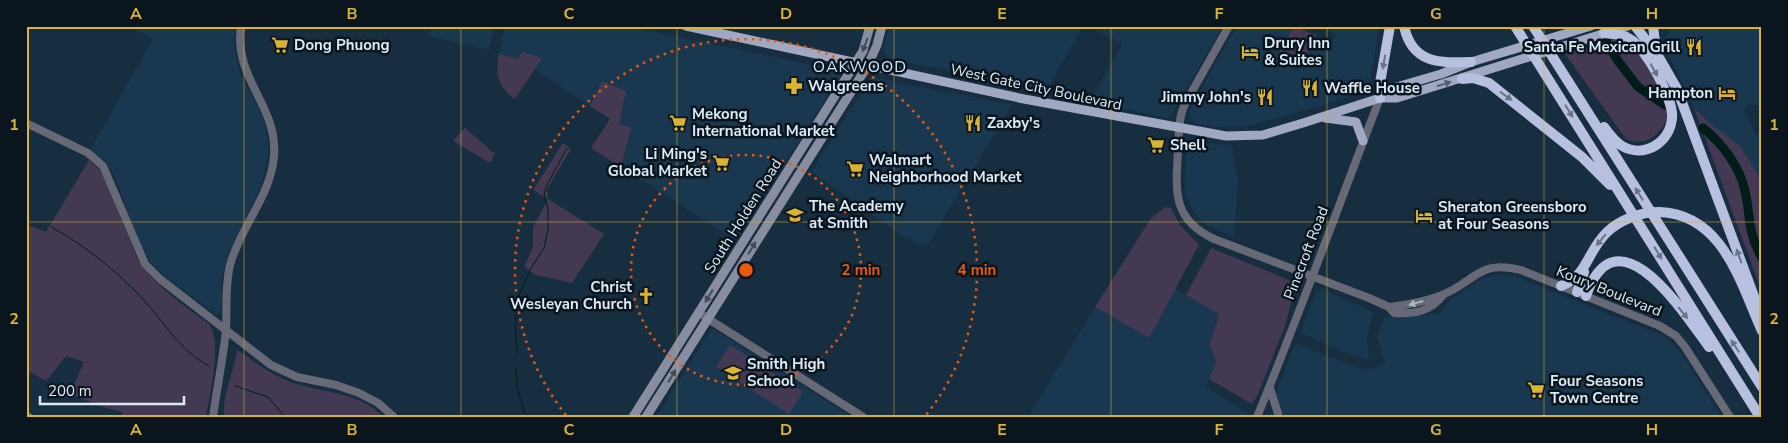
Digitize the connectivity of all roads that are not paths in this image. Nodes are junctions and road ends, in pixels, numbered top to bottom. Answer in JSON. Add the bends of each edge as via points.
{"nodes":[{"id":1,"x":241,"y":26,"type":"edge"},
{"id":2,"x":686,"y":26,"type":"edge"},
{"id":3,"x":870,"y":26,"type":"edge"},
{"id":4,"x":882,"y":26,"type":"edge"},
{"id":5,"x":1229,"y":26,"type":"edge"},
{"id":6,"x":1390,"y":26,"type":"edge"},
{"id":7,"x":1404,"y":26,"type":"edge"},
{"id":8,"x":1533,"y":26,"type":"edge"},
{"id":9,"x":1591,"y":26,"type":"edge"},
{"id":10,"x":1628,"y":26,"type":"edge"},
{"id":11,"x":1635,"y":26,"type":"edge"},
{"id":12,"x":1654,"y":26,"type":"edge"},
{"id":13,"x":1516,"y":29,"type":"edge"},
{"id":14,"x":1604,"y":33,"type":"junction"},
{"id":15,"x":1657,"y":54,"type":"junction"},
{"id":16,"x":856,"y":62,"type":"junction"},
{"id":17,"x":1471,"y":62,"type":"junction"},
{"id":18,"x":868,"y":65,"type":"junction"},
{"id":19,"x":1566,"y":75,"type":"junction"},
{"id":20,"x":1462,"y":79,"type":"junction"},
{"id":21,"x":1380,"y":98,"type":"junction"},
{"id":22,"x":1323,"y":117,"type":"junction"},
{"id":23,"x":26,"y":123,"type":"edge"},
{"id":24,"x":1179,"y":129,"type":"junction"},
{"id":25,"x":1363,"y":141,"type":"junction"},
{"id":26,"x":783,"y":179,"type":"junction"},
{"id":27,"x":792,"y":185,"type":"junction"},
{"id":28,"x":1635,"y":216,"type":"junction"},
{"id":29,"x":1587,"y":262,"type":"junction"},
{"id":30,"x":1311,"y":276,"type":"junction"},
{"id":31,"x":1561,"y":286,"type":"junction"},
{"id":32,"x":1581,"y":294,"type":"junction"},
{"id":33,"x":699,"y":313,"type":"junction"},
{"id":34,"x":1762,"y":318,"type":"edge"},
{"id":35,"x":708,"y":320,"type":"junction"},
{"id":36,"x":226,"y":331,"type":"junction"},
{"id":37,"x":1762,"y":331,"type":"edge"},
{"id":38,"x":1270,"y":387,"type":"junction"},
{"id":39,"x":1762,"y":387,"type":"edge"},
{"id":40,"x":1749,"y":400,"type":"junction"},
{"id":41,"x":213,"y":417,"type":"edge"},
{"id":42,"x":394,"y":417,"type":"edge"},
{"id":43,"x":633,"y":417,"type":"edge"},
{"id":44,"x":646,"y":417,"type":"edge"},
{"id":45,"x":863,"y":417,"type":"edge"},
{"id":46,"x":1257,"y":417,"type":"edge"},
{"id":47,"x":1279,"y":417,"type":"edge"},
{"id":48,"x":1730,"y":417,"type":"edge"},
{"id":49,"x":1760,"y":417,"type":"edge"}],
"edges":[{"from":1,"to":36,"type":"street","via":[[241,60],[274,131],[274,155],[267,186],[230,264]]},
{"from":2,"to":16,"type":"main road","name":"West Gate City Boulevard"},
{"from":3,"to":16,"type":"main road","name":"South Holden Road","one_way":true,"via":[[863,51]]},
{"from":4,"to":18,"type":"main road","name":"South Holden Road"},
{"from":5,"to":24,"type":"street","name":"Koury Boulevard","via":[[1182,109]]},
{"from":6,"to":21,"type":"highway","one_way":true},
{"from":7,"to":17,"type":"highway","via":[[1413,47],[1428,59]]},
{"from":8,"to":19,"type":"highway"},
{"from":9,"to":17,"type":"main road","name":"West Gate City Boulevard"},
{"from":10,"to":14,"type":"main road","name":"West Gate City Boulevard"},
{"from":11,"to":15,"type":"highway"},
{"from":12,"to":15,"type":"highway"},
{"from":13,"to":28,"type":"highway","one_way":true},
{"from":14,"to":19,"type":"highway","one_way":true,"via":[[1631,39],[1654,71],[1672,110],[1671,128],[1662,142],[1640,150],[1623,146],[1587,107]]},
{"from":14,"to":20,"type":"main road","name":"West Gate City Boulevard"},
{"from":34,"to":15,"type":"highway","one_way":true,"via":[[1685,107]]},
{"from":16,"to":18,"type":"main road","name":"West Gate City Boulevard"},
{"from":16,"to":26,"type":"main road","name":"South Holden Road"},
{"from":17,"to":21,"type":"main road","name":"West Gate City Boulevard","via":[[1393,88]]},
{"from":18,"to":24,"type":"main road","name":"West Gate City Boulevard"},
{"from":18,"to":27,"type":"main road","name":"South Holden Road"},
{"from":39,"to":19,"type":"highway","one_way":true},
{"from":21,"to":20,"type":"main road","name":"West Gate City Boulevard","one_way":true,"via":[[1397,98]]},
{"from":20,"to":28,"type":"highway","one_way":true,"via":[[1473,78],[1489,83],[1528,112],[1582,156]]},
{"from":21,"to":22,"type":"main road","name":"West Gate City Boulevard"},
{"from":21,"to":25,"type":"street","name":"Pinecroft Road"},
{"from":22,"to":24,"type":"main road","name":"West Gate City Boulevard","via":[[1263,134],[1226,136]]},
{"from":22,"to":25,"type":"main road","via":[[1356,122]]},
{"from":23,"to":36,"type":"street","via":[[88,153],[103,166],[145,264]]},
{"from":24,"to":30,"type":"street","name":"Koury Boulevard","via":[[1177,197],[1191,224],[1214,239]]},
{"from":25,"to":30,"type":"street","name":"Pinecroft Road"},
{"from":26,"to":27,"type":"street"},
{"from":26,"to":33,"type":"main road","name":"South Holden Road","one_way":true},
{"from":35,"to":27,"type":"main road","name":"South Holden Road","one_way":true},
{"from":28,"to":40,"type":"highway","one_way":true},
{"from":29,"to":31,"type":"highway","via":[[1577,278]]},
{"from":29,"to":32,"type":"highway"},
{"from":37,"to":29,"type":"highway","one_way":true,"via":[[1728,256],[1718,241],[1697,222],[1669,213],[1642,214],[1620,222],[1603,236]]},
{"from":30,"to":31,"type":"street","name":"Koury Boulevard","via":[[1389,307],[1411,305],[1442,295],[1494,267],[1506,266]]},
{"from":30,"to":38,"type":"street","name":"Pinecroft Road"},
{"from":31,"to":32,"type":"street","name":"Koury Boulevard"},
{"from":32,"to":40,"type":"highway","one_way":true,"via":[[1608,265],[1622,262],[1642,268],[1668,295]]},
{"from":32,"to":48,"type":"street","name":"Koury Boulevard","via":[[1660,326],[1676,336]]},
{"from":33,"to":35,"type":"street"},
{"from":33,"to":43,"type":"main road","name":"South Holden Road"},
{"from":44,"to":35,"type":"main road","name":"South Holden Road","one_way":true},
{"from":35,"to":45,"type":"street"},
{"from":36,"to":41,"type":"street"},
{"from":36,"to":42,"type":"street","via":[[280,370],[358,392]]},
{"from":38,"to":46,"type":"street","name":"Pinecroft Road"},
{"from":38,"to":47,"type":"street"},
{"from":40,"to":49,"type":"highway"}]}
